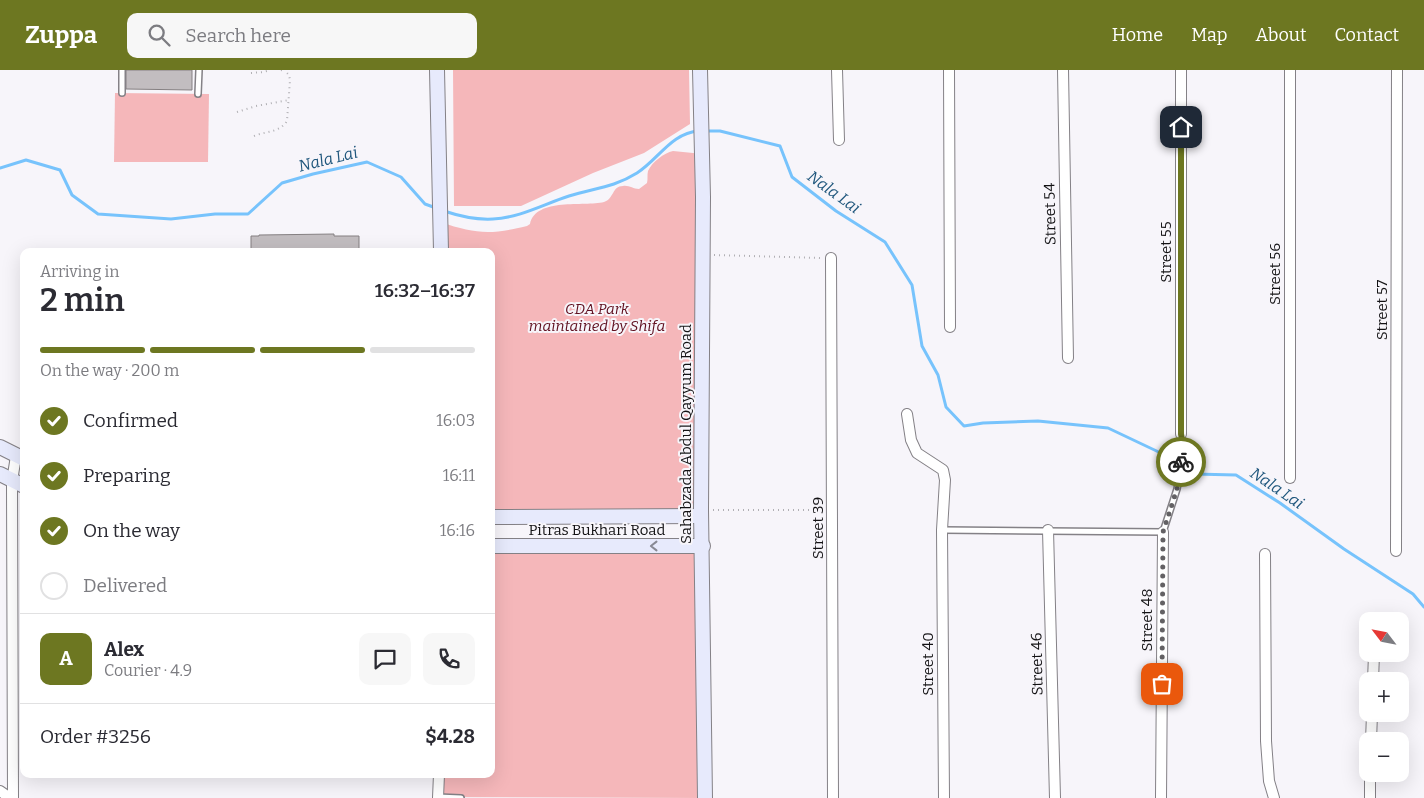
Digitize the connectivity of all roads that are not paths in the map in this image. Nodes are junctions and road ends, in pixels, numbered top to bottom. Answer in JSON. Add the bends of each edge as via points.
{"nodes":[{"id":1,"x":122,"y":70,"type":"edge"},
{"id":2,"x":199,"y":70,"type":"edge"},
{"id":3,"x":437,"y":70,"type":"edge"},
{"id":4,"x":700,"y":70,"type":"edge"},
{"id":5,"x":837,"y":70,"type":"edge"},
{"id":6,"x":949,"y":70,"type":"edge"},
{"id":7,"x":1063,"y":70,"type":"edge"},
{"id":8,"x":1181,"y":70,"type":"edge"},
{"id":9,"x":1290,"y":70,"type":"edge"},
{"id":10,"x":1397,"y":70,"type":"edge"},
{"id":11,"x":122,"y":93,"type":"dead end"},
{"id":12,"x":198,"y":94,"type":"dead end"},
{"id":13,"x":839,"y":140,"type":"dead end"},
{"id":14,"x":441,"y":248,"type":"edge"},
{"id":15,"x":831,"y":258,"type":"road end"},
{"id":16,"x":950,"y":327,"type":"dead end"},
{"id":17,"x":1068,"y":358,"type":"dead end"},
{"id":18,"x":907,"y":414,"type":"dead end"},
{"id":19,"x":1181,"y":434,"type":"joint"},
{"id":20,"x":0,"y":447,"type":"edge"},
{"id":21,"x":20,"y":457,"type":"edge"},
{"id":22,"x":0,"y":474,"type":"edge"},
{"id":23,"x":1290,"y":478,"type":"dead end"},
{"id":24,"x":18,"y":483,"type":"edge"},
{"id":25,"x":701,"y":513,"type":"junction"},
{"id":26,"x":495,"y":518,"type":"edge"},
{"id":27,"x":942,"y":530,"type":"junction"},
{"id":28,"x":1048,"y":530,"type":"junction"},
{"id":29,"x":1163,"y":532,"type":"junction"},
{"id":30,"x":495,"y":546,"type":"edge"},
{"id":31,"x":702,"y":546,"type":"junction"},
{"id":32,"x":1396,"y":551,"type":"dead end"},
{"id":33,"x":1265,"y":554,"type":"dead end"},
{"id":34,"x":439,"y":778,"type":"edge"},
{"id":35,"x":1370,"y":782,"type":"edge"},
{"id":36,"x":0,"y":791,"type":"edge"},
{"id":37,"x":12,"y":798,"type":"edge"},
{"id":38,"x":438,"y":798,"type":"edge"},
{"id":39,"x":461,"y":798,"type":"edge"},
{"id":40,"x":705,"y":798,"type":"edge"},
{"id":41,"x":833,"y":798,"type":"edge"},
{"id":42,"x":944,"y":798,"type":"edge"},
{"id":43,"x":1055,"y":798,"type":"edge"},
{"id":44,"x":1161,"y":798,"type":"edge"},
{"id":45,"x":1274,"y":798,"type":"edge"},
{"id":46,"x":1370,"y":798,"type":"edge"}],
"edges":[{"from":1,"to":11,"type":"lane"},
{"from":2,"to":12,"type":"lane"},
{"from":3,"to":14,"type":"street"},
{"from":4,"to":25,"type":"street","name":"Sahabzada Abdul Qayyum Road","via":[[704,197]]},
{"from":5,"to":13,"type":"street"},
{"from":6,"to":16,"type":"street"},
{"from":7,"to":17,"type":"street","name":"Street 54"},
{"from":8,"to":19,"type":"street","name":"Street 55"},
{"from":9,"to":23,"type":"street","name":"Street 56"},
{"from":10,"to":32,"type":"street","name":"Street 57"},
{"from":15,"to":41,"type":"street","name":"Street 39"},
{"from":18,"to":27,"type":"street","name":"Street 40","via":[[911,440],[917,453],[943,470]]},
{"from":19,"to":29,"type":"lane","via":[[1184,450],[1177,489]]},
{"from":20,"to":21,"type":"street"},
{"from":21,"to":24,"type":"street"},
{"from":22,"to":24,"type":"street"},
{"from":24,"to":37,"type":"street"},
{"from":25,"to":26,"type":"street","name":"Pitras Bukhari Road"},
{"from":25,"to":31,"type":"street","name":"Sahabzada Abdul Qayyum Road"},
{"from":27,"to":28,"type":"lane"},
{"from":27,"to":42,"type":"street","name":"Street 40"},
{"from":28,"to":29,"type":"lane"},
{"from":28,"to":43,"type":"street","name":"Street 46"},
{"from":29,"to":44,"type":"street","name":"Street 48"},
{"from":31,"to":30,"type":"street","name":"Pitras Bukhari Road","one_way":true},
{"from":31,"to":40,"type":"street","name":"Sahabzada Abdul Qayyum Road"},
{"from":33,"to":45,"type":"street","via":[[1266,741],[1269,781]]},
{"from":34,"to":38,"type":"street"},
{"from":35,"to":46,"type":"street"},
{"from":36,"to":37,"type":"street"},
{"from":38,"to":39,"type":"lane"}]}
